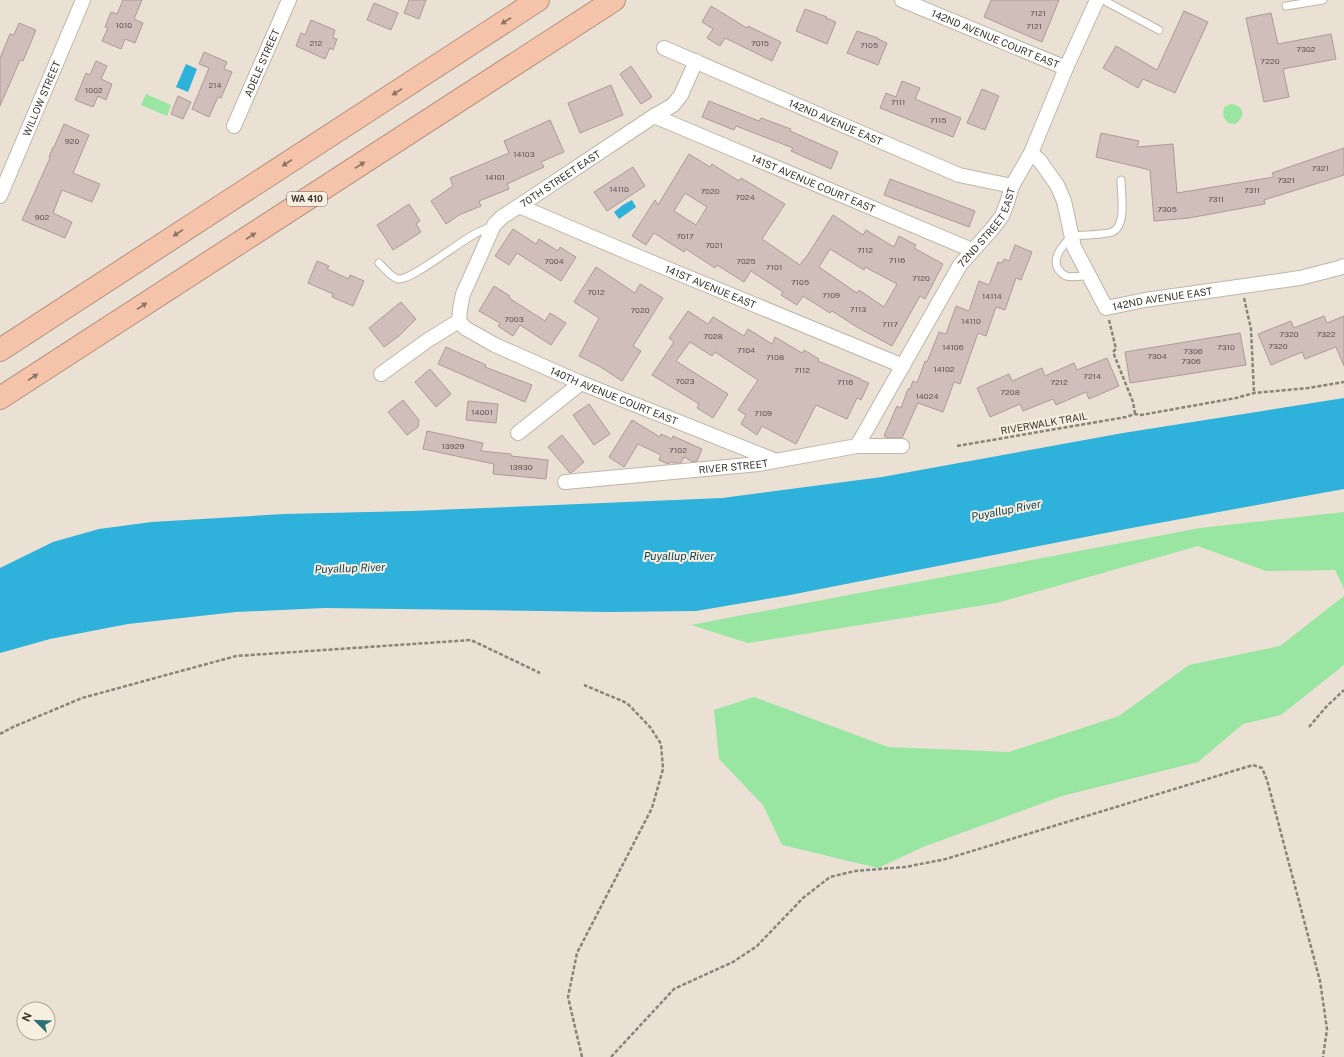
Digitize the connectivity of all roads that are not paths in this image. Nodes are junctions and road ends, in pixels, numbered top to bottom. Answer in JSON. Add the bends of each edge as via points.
{"nodes":[{"id":1,"x":83,"y":0,"type":"edge"},
{"id":2,"x":289,"y":0,"type":"edge"},
{"id":3,"x":538,"y":0,"type":"edge"},
{"id":4,"x":614,"y":0,"type":"edge"},
{"id":5,"x":902,"y":0,"type":"edge"},
{"id":6,"x":1097,"y":0,"type":"edge"},
{"id":7,"x":1103,"y":0,"type":"edge"},
{"id":8,"x":1323,"y":0,"type":"edge"},
{"id":9,"x":1286,"y":6,"type":"dead end"},
{"id":10,"x":1159,"y":30,"type":"dead end"},
{"id":11,"x":664,"y":48,"type":"dead end"},
{"id":12,"x":696,"y":61,"type":"junction"},
{"id":13,"x":1066,"y":68,"type":"junction"},
{"id":14,"x":654,"y":116,"type":"junction"},
{"id":15,"x":234,"y":126,"type":"dead end"},
{"id":16,"x":1031,"y":152,"type":"junction"},
{"id":17,"x":1121,"y":180,"type":"dead end"},
{"id":18,"x":1012,"y":186,"type":"junction"},
{"id":19,"x":0,"y":196,"type":"edge"},
{"id":20,"x":519,"y":206,"type":"junction"},
{"id":21,"x":494,"y":225,"type":"junction"},
{"id":22,"x":1071,"y":236,"type":"junction"},
{"id":23,"x":972,"y":250,"type":"junction"},
{"id":24,"x":378,"y":263,"type":"dead end"},
{"id":25,"x":1344,"y":266,"type":"edge"},
{"id":26,"x":1089,"y":275,"type":"junction"},
{"id":27,"x":459,"y":321,"type":"junction"},
{"id":28,"x":0,"y":350,"type":"edge"},
{"id":29,"x":903,"y":366,"type":"junction"},
{"id":30,"x":381,"y":374,"type":"dead end"},
{"id":31,"x":581,"y":382,"type":"junction"},
{"id":32,"x":0,"y":398,"type":"edge"},
{"id":33,"x":518,"y":433,"type":"dead end"},
{"id":34,"x":857,"y":446,"type":"junction"},
{"id":35,"x":902,"y":446,"type":"dead end"},
{"id":36,"x":774,"y":460,"type":"junction"},
{"id":37,"x":565,"y":482,"type":"dead end"}],
"edges":[{"from":1,"to":19,"type":"street","name":"WILLOW STREET"},
{"from":2,"to":15,"type":"street","name":"ADELE STREET"},
{"from":3,"to":28,"type":"highway","one_way":true},
{"from":32,"to":4,"type":"highway","number":"WA 410","one_way":true},
{"from":5,"to":13,"type":"street","name":"142ND AVENUE COURT EAST"},
{"from":6,"to":13,"type":"street","name":"72ND STREET EAST"},
{"from":7,"to":10,"type":"lane"},
{"from":8,"to":9,"type":"lane"},
{"from":11,"to":12,"type":"street","name":"142ND AVENUE EAST"},
{"from":12,"to":14,"type":"street","name":"70TH STREET EAST","via":[[681,95],[672,105]]},
{"from":12,"to":18,"type":"street","name":"142ND AVENUE EAST","via":[[960,176]]},
{"from":13,"to":16,"type":"street","name":"72ND STREET EAST"},
{"from":14,"to":20,"type":"street","name":"70TH STREET EAST"},
{"from":14,"to":23,"type":"street","name":"141ST AVENUE COURT EAST"},
{"from":16,"to":18,"type":"street","name":"72ND STREET EAST"},
{"from":16,"to":22,"type":"street","name":"142ND AVENUE EAST","via":[[1057,185],[1064,201]]},
{"from":17,"to":22,"type":"lane","via":[[1122,218],[1118,228],[1111,232]]},
{"from":18,"to":23,"type":"street","name":"72ND STREET EAST","via":[[1002,216]]},
{"from":20,"to":21,"type":"street","name":"70TH STREET EAST"},
{"from":20,"to":29,"type":"street","name":"141ST AVENUE EAST"},
{"from":21,"to":24,"type":"lane","via":[[474,234],[408,277],[398,279]]},
{"from":21,"to":27,"type":"street","name":"70TH STREET EAST","via":[[463,294]]},
{"from":22,"to":26,"type":"street","name":"142ND AVENUE EAST"},
{"from":22,"to":26,"type":"lane","via":[[1058,255],[1056,263],[1059,270],[1067,276]]},
{"from":23,"to":29,"type":"street","name":"72ND STREET EAST","via":[[960,265]]},
{"from":25,"to":26,"type":"street","name":"142ND AVENUE EAST","via":[[1300,278],[1138,301],[1106,308]]},
{"from":27,"to":30,"type":"street"},
{"from":27,"to":31,"type":"street","name":"140TH AVENUE COURT EAST","via":[[465,328],[495,345]]},
{"from":29,"to":34,"type":"street","name":"72ND STREET EAST"},
{"from":31,"to":33,"type":"street"},
{"from":31,"to":36,"type":"street","name":"140TH AVENUE COURT EAST"},
{"from":34,"to":35,"type":"street","name":"RIVER STREET"},
{"from":34,"to":36,"type":"street","name":"RIVER STREET"},
{"from":36,"to":37,"type":"street","name":"RIVER STREET","via":[[759,464]]}]}
